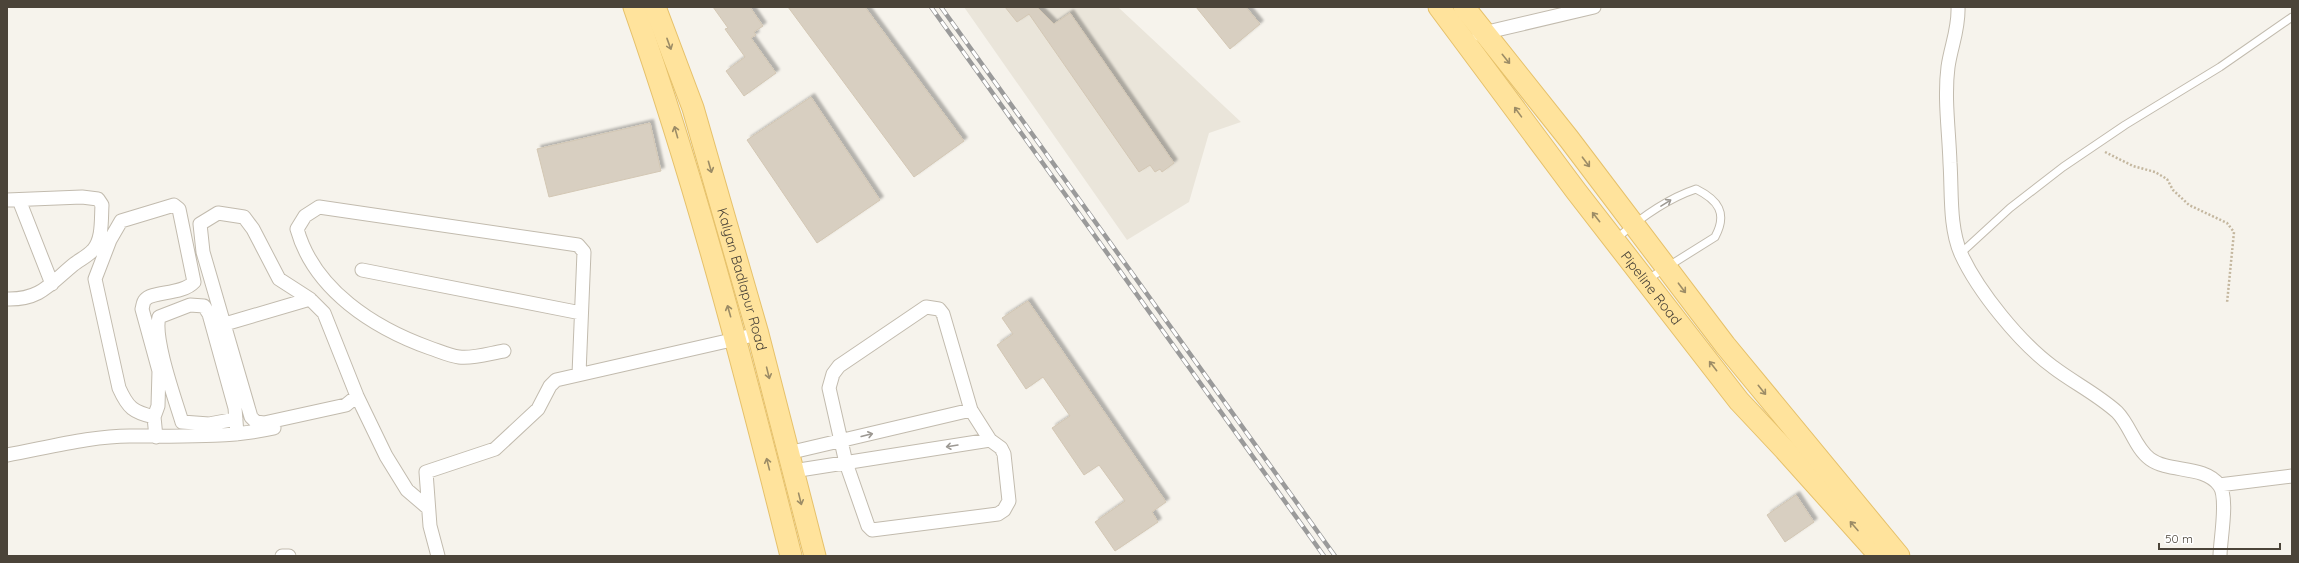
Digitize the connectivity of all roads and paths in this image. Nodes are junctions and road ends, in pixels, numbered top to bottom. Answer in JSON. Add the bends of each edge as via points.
{"nodes":[{"id":1,"x":634,"y":7,"type":"edge"},
{"id":2,"x":655,"y":7,"type":"edge"},
{"id":3,"x":1439,"y":7,"type":"edge"},
{"id":4,"x":1464,"y":7,"type":"edge"},
{"id":5,"x":1594,"y":7,"type":"edge"},
{"id":6,"x":1958,"y":7,"type":"edge"},
{"id":7,"x":2292,"y":17,"type":"edge"},
{"id":8,"x":1484,"y":32,"type":"junction"},
{"id":9,"x":1464,"y":38,"type":"junction"},
{"id":10,"x":2094,"y":146,"type":"junction"},
{"id":11,"x":13,"y":200,"type":"edge"},
{"id":12,"x":1633,"y":224,"type":"junction"},
{"id":13,"x":1615,"y":241,"type":"junction"},
{"id":14,"x":1961,"y":253,"type":"junction"},
{"id":15,"x":1666,"y":267,"type":"junction"},
{"id":16,"x":362,"y":270,"type":"dead end"},
{"id":17,"x":1646,"y":280,"type":"junction"},
{"id":18,"x":52,"y":284,"type":"junction"},
{"id":19,"x":7,"y":299,"type":"edge"},
{"id":20,"x":310,"y":299,"type":"junction"},
{"id":21,"x":2227,"y":303,"type":"dead end"},
{"id":22,"x":581,"y":313,"type":"junction"},
{"id":23,"x":225,"y":324,"type":"junction"},
{"id":24,"x":758,"y":334,"type":"junction"},
{"id":25,"x":737,"y":340,"type":"junction"},
{"id":26,"x":504,"y":351,"type":"dead end"},
{"id":27,"x":579,"y":374,"type":"junction"},
{"id":28,"x":357,"y":396,"type":"junction"},
{"id":29,"x":364,"y":409,"type":"junction"},
{"id":30,"x":971,"y":410,"type":"junction"},
{"id":31,"x":154,"y":417,"type":"junction"},
{"id":32,"x":236,"y":419,"type":"junction"},
{"id":33,"x":237,"y":434,"type":"junction"},
{"id":34,"x":156,"y":437,"type":"junction"},
{"id":35,"x":990,"y":440,"type":"junction"},
{"id":36,"x":840,"y":442,"type":"junction"},
{"id":37,"x":1794,"y":445,"type":"junction"},
{"id":38,"x":7,"y":454,"type":"edge"},
{"id":39,"x":791,"y":462,"type":"junction"},
{"id":40,"x":846,"y":463,"type":"junction"},
{"id":41,"x":2292,"y":476,"type":"edge"},
{"id":42,"x":2219,"y":485,"type":"junction"},
{"id":43,"x":428,"y":508,"type":"junction"},
{"id":44,"x":282,"y":556,"type":"edge"},
{"id":45,"x":289,"y":556,"type":"edge"},
{"id":46,"x":438,"y":556,"type":"edge"},
{"id":47,"x":791,"y":556,"type":"edge"},
{"id":48,"x":815,"y":556,"type":"edge"},
{"id":49,"x":1880,"y":556,"type":"edge"},
{"id":50,"x":1899,"y":556,"type":"edge"},
{"id":51,"x":2220,"y":556,"type":"edge"}],
"edges":[{"from":25,"to":1,"type":"main road","name":"Kalyan Badlapur Road","one_way":true,"via":[[669,108]]},
{"from":2,"to":24,"type":"main road","name":"Kalyan Badlapur Road","one_way":true,"via":[[692,108]]},
{"from":3,"to":9,"type":"main road","name":"Pipeline Road"},
{"from":4,"to":8,"type":"main road","name":"Pipeline Road"},
{"from":5,"to":8,"type":"street"},
{"from":6,"to":14,"type":"street","via":[[1959,23],[1948,66],[1947,92],[1954,227]]},
{"from":7,"to":10,"type":"lane","via":[[2220,67]]},
{"from":8,"to":9,"type":"street"},
{"from":8,"to":12,"type":"main road","name":"Pipeline Road","one_way":true},
{"from":13,"to":9,"type":"main road","name":"Pipeline Road","one_way":true},
{"from":10,"to":14,"type":"lane","via":[[2010,208]]},
{"from":10,"to":21,"type":"path","via":[[2133,166],[2155,172],[2167,179],[2173,190],[2189,205],[2227,223],[2234,232]]},
{"from":11,"to":18,"type":"street"},
{"from":11,"to":18,"type":"street","via":[[82,197],[98,199],[102,205],[100,232],[93,250]]},
{"from":12,"to":13,"type":"lane"},
{"from":12,"to":15,"type":"main road","name":"Pipeline Road"},
{"from":12,"to":15,"type":"lane","one_way":true,"via":[[1681,194],[1696,189],[1711,196],[1721,212],[1721,225],[1715,237]]},
{"from":13,"to":17,"type":"main road","name":"Pipeline Road"},
{"from":14,"to":42,"type":"street","via":[[1998,313],[2051,366],[2119,414],[2144,454],[2160,465],[2207,476]]},
{"from":15,"to":17,"type":"lane"},
{"from":15,"to":37,"type":"main road","name":"Pipeline Road","one_way":true,"via":[[1725,345]]},
{"from":16,"to":22,"type":"street"},
{"from":37,"to":17,"type":"main road","name":"Pipeline Road","one_way":true,"via":[[1739,402]]},
{"from":18,"to":19,"type":"street","via":[[44,292],[22,300]]},
{"from":20,"to":23,"type":"street"},
{"from":20,"to":23,"type":"street","via":[[279,279],[244,217],[218,213],[200,224],[203,252]]},
{"from":20,"to":28,"type":"street","via":[[324,313]]},
{"from":22,"to":26,"type":"street","via":[[584,252],[578,245],[319,206],[305,216],[297,229],[302,247],[325,281],[358,312],[403,338],[460,358]]},
{"from":22,"to":27,"type":"street"},
{"from":23,"to":28,"type":"street","via":[[251,417],[256,422],[264,423],[346,405]]},
{"from":24,"to":25,"type":"street"},
{"from":24,"to":39,"type":"main road","name":"Kalyan Badlapur Road","one_way":true},
{"from":25,"to":27,"type":"street"},
{"from":47,"to":25,"type":"main road","name":"Kalyan Badlapur Road","one_way":true},
{"from":27,"to":43,"type":"street","via":[[556,380],[538,409],[495,449],[426,472]]},
{"from":28,"to":29,"type":"street"},
{"from":29,"to":33,"type":"street"},
{"from":29,"to":43,"type":"street","via":[[386,456],[407,490]]},
{"from":30,"to":35,"type":"street"},
{"from":36,"to":30,"type":"street","one_way":true},
{"from":30,"to":36,"type":"street","via":[[943,314],[939,309],[926,307],[839,366],[833,374],[829,388]]},
{"from":31,"to":31,"type":"street","via":[[158,406],[159,371],[142,309],[145,300],[152,296],[189,287],[194,282],[179,209],[174,205],[121,221],[110,240],[95,279],[119,388],[126,405],[141,414]]},
{"from":31,"to":34,"type":"street"},
{"from":32,"to":32,"type":"street","via":[[209,314],[204,306],[190,305],[159,317],[159,339],[182,422],[209,424]]},
{"from":32,"to":33,"type":"street"},
{"from":33,"to":34,"type":"street"},
{"from":34,"to":38,"type":"street","via":[[133,436]]},
{"from":35,"to":40,"type":"street","one_way":true},
{"from":35,"to":40,"type":"street","via":[[1001,448],[1004,454],[1009,501],[998,514],[872,530],[868,526]]},
{"from":36,"to":39,"type":"street"},
{"from":36,"to":40,"type":"street"},
{"from":49,"to":37,"type":"main road","name":"Pipeline Road","one_way":true},
{"from":37,"to":50,"type":"main road","name":"Pipeline Road"},
{"from":39,"to":40,"type":"street"},
{"from":39,"to":48,"type":"main road","name":"Kalyan Badlapur Road","one_way":true},
{"from":41,"to":42,"type":"street"},
{"from":42,"to":51,"type":"street","via":[[2223,506]]},
{"from":43,"to":46,"type":"street"},
{"from":44,"to":45,"type":"street"}]}
